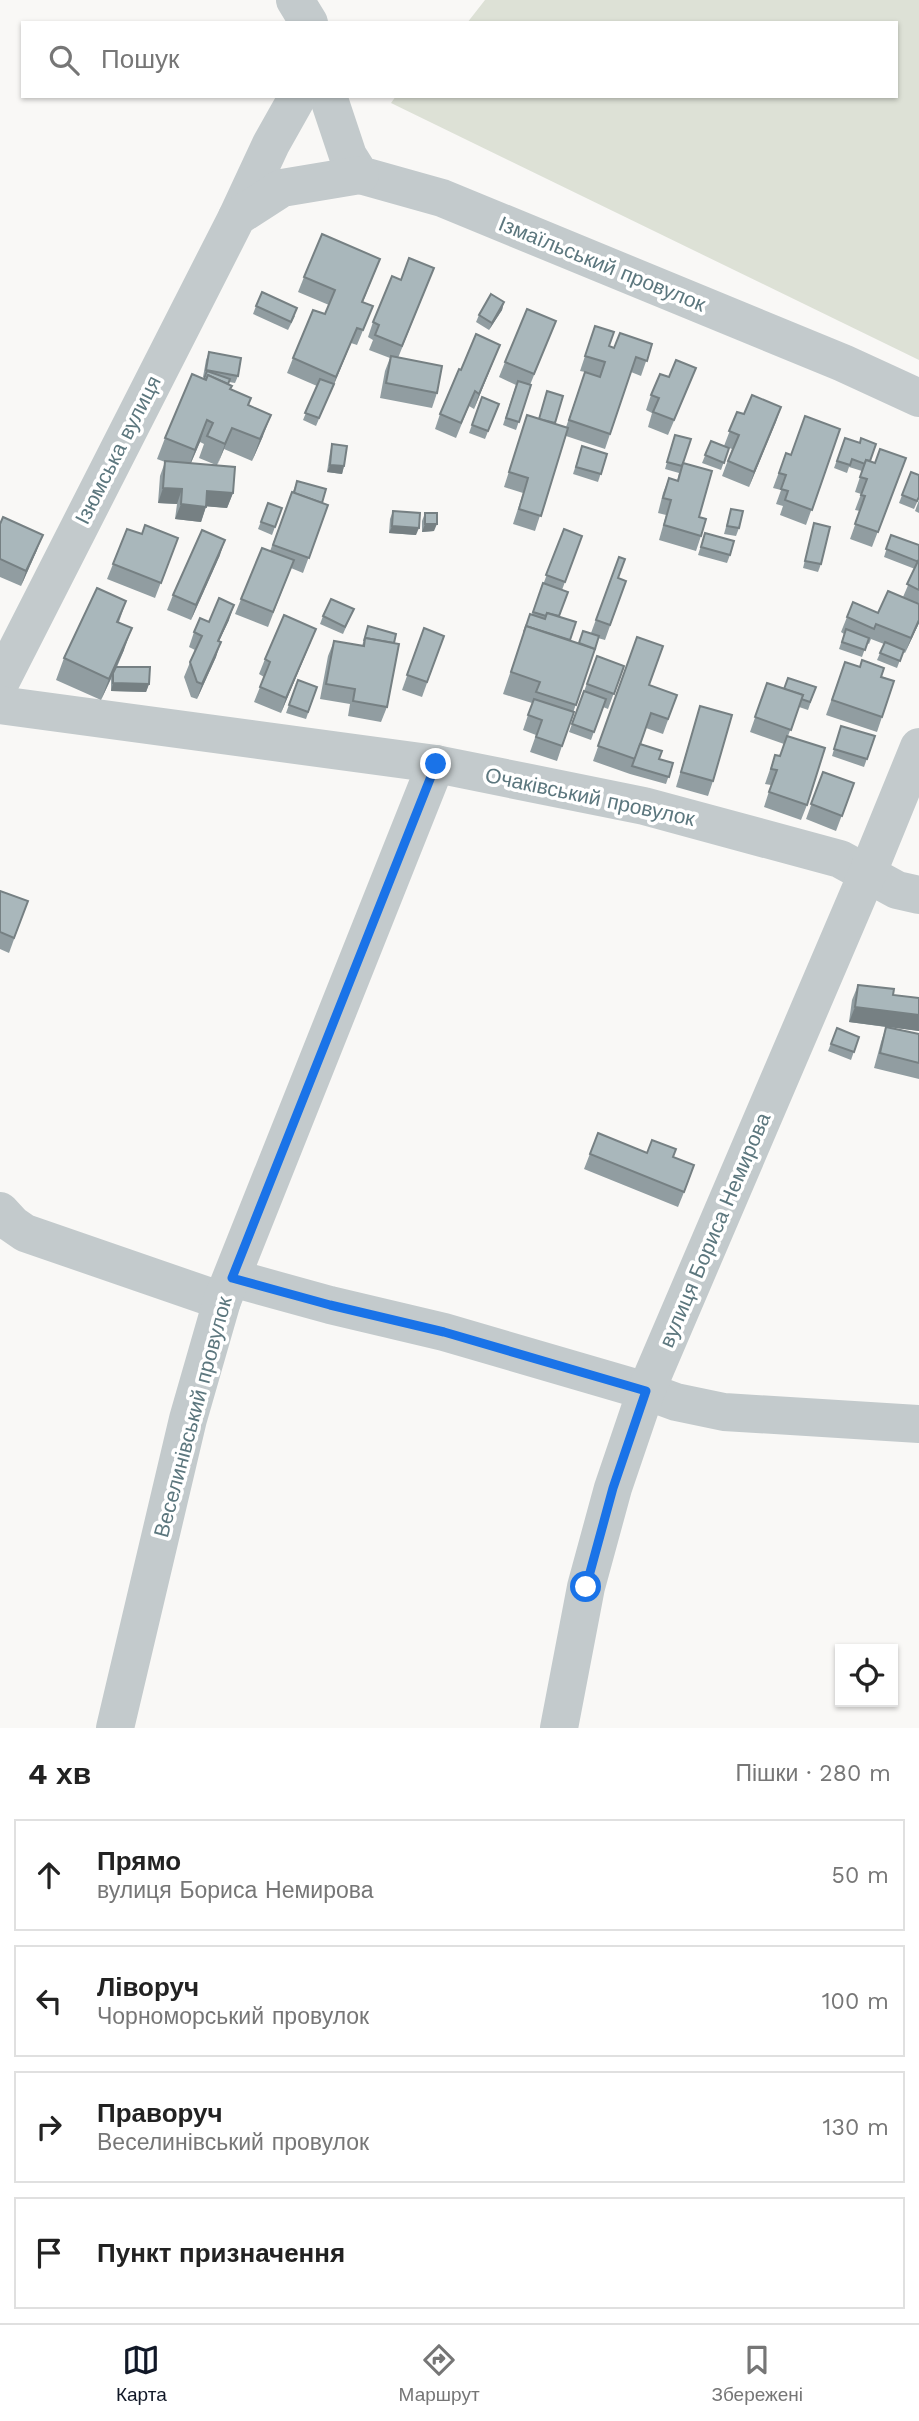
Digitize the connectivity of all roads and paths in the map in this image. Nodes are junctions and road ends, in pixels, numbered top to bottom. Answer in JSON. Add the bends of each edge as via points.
{"nodes":[{"id":1,"x":295,"y":0,"type":"edge"},
{"id":2,"x":308,"y":21,"type":"edge"},
{"id":3,"x":297,"y":98,"type":"edge"},
{"id":4,"x":329,"y":98,"type":"edge"},
{"id":5,"x":360,"y":176,"type":"junction"},
{"id":6,"x":237,"y":217,"type":"junction"},
{"id":7,"x":919,"y":398,"type":"edge"},
{"id":8,"x":0,"y":683,"type":"edge"},
{"id":9,"x":0,"y":705,"type":"edge"},
{"id":10,"x":919,"y":747,"type":"edge"},
{"id":11,"x":436,"y":764,"type":"junction"},
{"id":12,"x":868,"y":872,"type":"junction"},
{"id":13,"x":919,"y":895,"type":"edge"},
{"id":14,"x":0,"y":1211,"type":"edge"},
{"id":15,"x":227,"y":1289,"type":"junction"},
{"id":16,"x":646,"y":1391,"type":"junction"},
{"id":17,"x":919,"y":1424,"type":"edge"},
{"id":18,"x":115,"y":1728,"type":"edge"},
{"id":19,"x":559,"y":1728,"type":"edge"}],
"edges":[{"from":1,"to":2,"type":"street"},
{"from":3,"to":6,"type":"street","name":"Ізюмська вулиця"},
{"from":4,"to":5,"type":"street","via":[[348,156]]},
{"from":5,"to":6,"type":"street","via":[[282,188]]},
{"from":5,"to":7,"type":"street","name":"Ізмаїльський провулок","via":[[442,198]]},
{"from":6,"to":8,"type":"street","name":"Ізюмська вулиця"},
{"from":9,"to":11,"type":"street","name":"Очаківський провулок"},
{"from":10,"to":12,"type":"street","name":"вулиця Бориса Немирова"},
{"from":11,"to":12,"type":"street","name":"Очаківський провулок","via":[[644,806],[840,859]]},
{"from":11,"to":15,"type":"street","name":"Веселинівський провулок"},
{"from":12,"to":13,"type":"street","name":"Очаківський провулок","via":[[897,890]]},
{"from":12,"to":16,"type":"street","name":"вулиця Бориса Немирова"},
{"from":14,"to":15,"type":"street","via":[[25,1233]]},
{"from":15,"to":16,"type":"street","via":[[330,1305],[444,1332]]},
{"from":15,"to":18,"type":"street","name":"Веселинівський провулок","via":[[188,1419]]},
{"from":16,"to":17,"type":"street","via":[[724,1412]]},
{"from":16,"to":19,"type":"street","name":"вулиця Бориса Немирова","via":[[586,1587]]}]}
